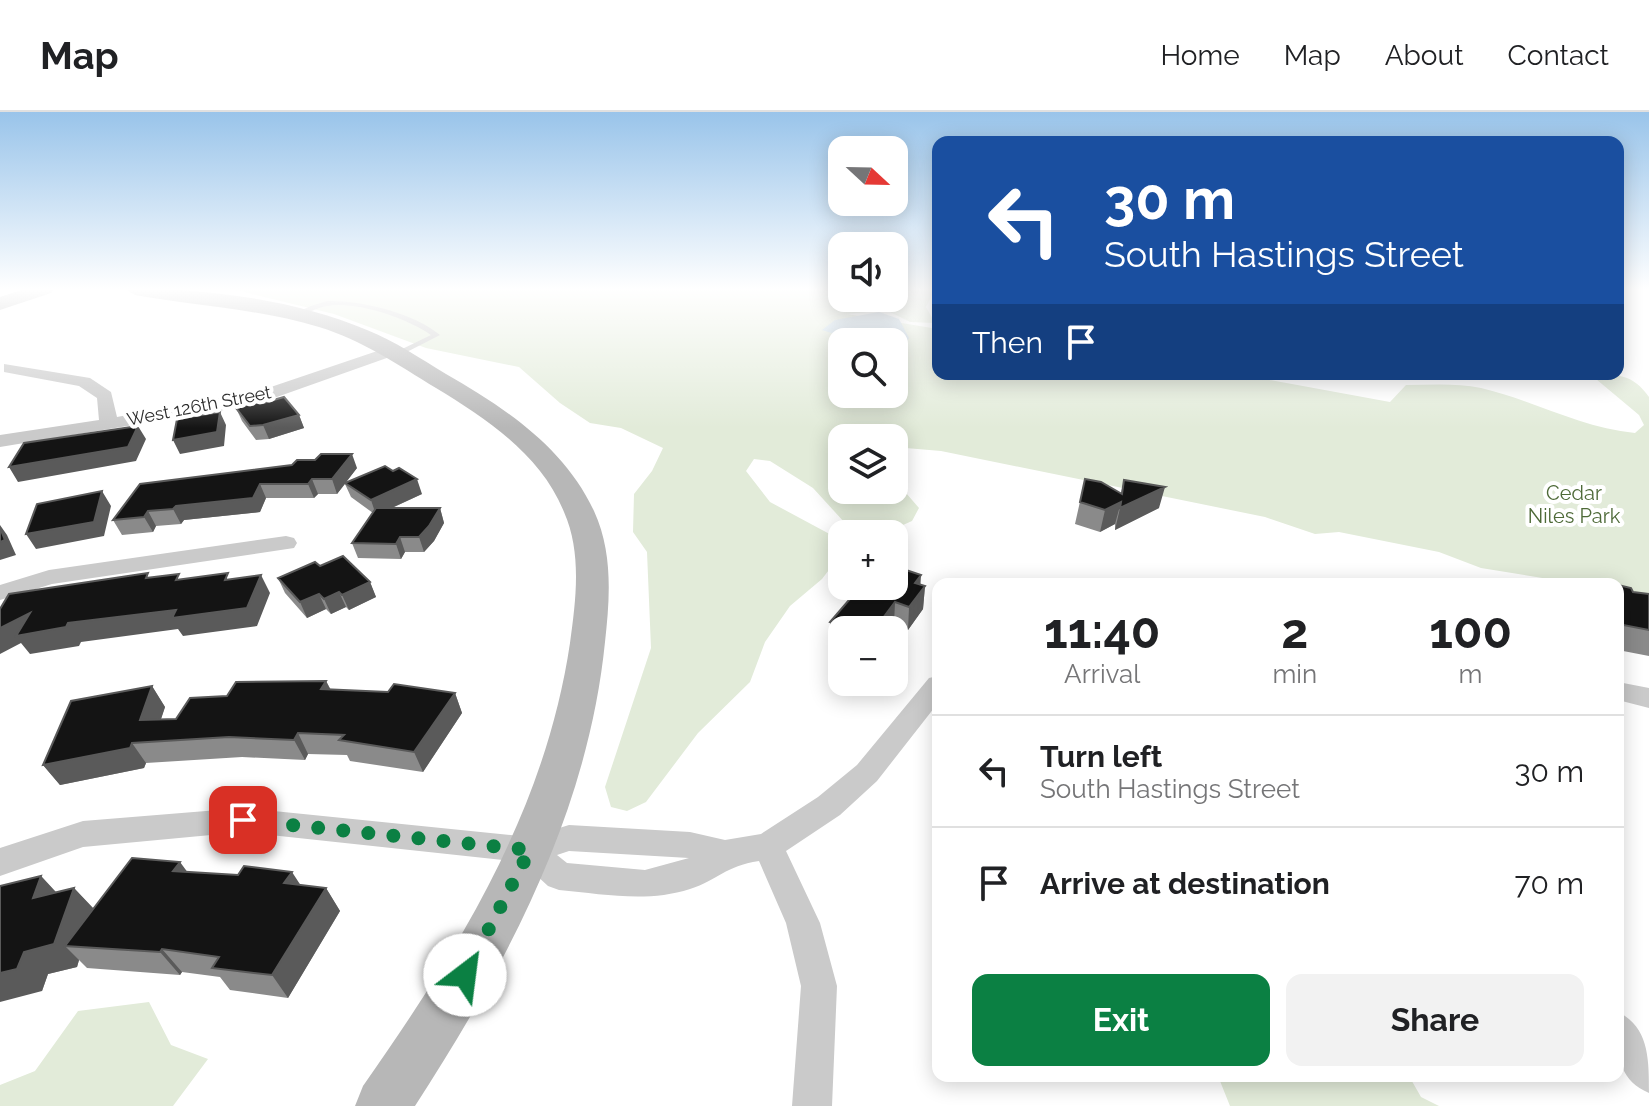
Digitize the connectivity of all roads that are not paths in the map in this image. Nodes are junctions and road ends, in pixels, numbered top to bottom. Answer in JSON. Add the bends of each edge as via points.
{"nodes":[{"id":1,"x":361,"y":335,"type":"edge"},
{"id":2,"x":435,"y":335,"type":"edge"},
{"id":3,"x":395,"y":353,"type":"junction"},
{"id":4,"x":10,"y":368,"type":"dead end"},
{"id":5,"x":109,"y":424,"type":"junction"},
{"id":6,"x":0,"y":441,"type":"edge"},
{"id":7,"x":286,"y":543,"type":"dead end"},
{"id":8,"x":0,"y":593,"type":"edge"},
{"id":9,"x":932,"y":692,"type":"edge"},
{"id":10,"x":1624,"y":692,"type":"edge"},
{"id":11,"x":1649,"y":698,"type":"edge"},
{"id":12,"x":768,"y":846,"type":"junction"},
{"id":13,"x":530,"y":850,"type":"junction"},
{"id":14,"x":0,"y":862,"type":"edge"},
{"id":15,"x":1624,"y":1039,"type":"edge"},
{"id":16,"x":1649,"y":1074,"type":"edge"},
{"id":17,"x":383,"y":1106,"type":"edge"},
{"id":18,"x":812,"y":1106,"type":"edge"}],
"edges":[{"from":1,"to":3,"type":"street"},
{"from":2,"to":3,"type":"lane"},
{"from":3,"to":5,"type":"street","name":"West 126th Street","via":[[268,394]]},
{"from":3,"to":13,"type":"street","via":[[500,415],[534,445],[571,497],[589,543],[591,599],[579,705],[548,815]]},
{"from":4,"to":5,"type":"street","via":[[84,382],[105,396]]},
{"from":5,"to":6,"type":"street","name":"West 126th Street"},
{"from":7,"to":8,"type":"street","via":[[49,577]]},
{"from":9,"to":12,"type":"street","via":[[867,773],[829,806]]},
{"from":10,"to":11,"type":"street"},
{"from":12,"to":13,"type":"street","via":[[725,853],[687,876],[645,884],[559,876]]},
{"from":12,"to":18,"type":"street","via":[[803,923],[819,986]]},
{"from":13,"to":14,"type":"street","via":[[243,820],[83,834]]},
{"from":13,"to":17,"type":"street","via":[[465,975]]},
{"from":15,"to":16,"type":"street"}]}
